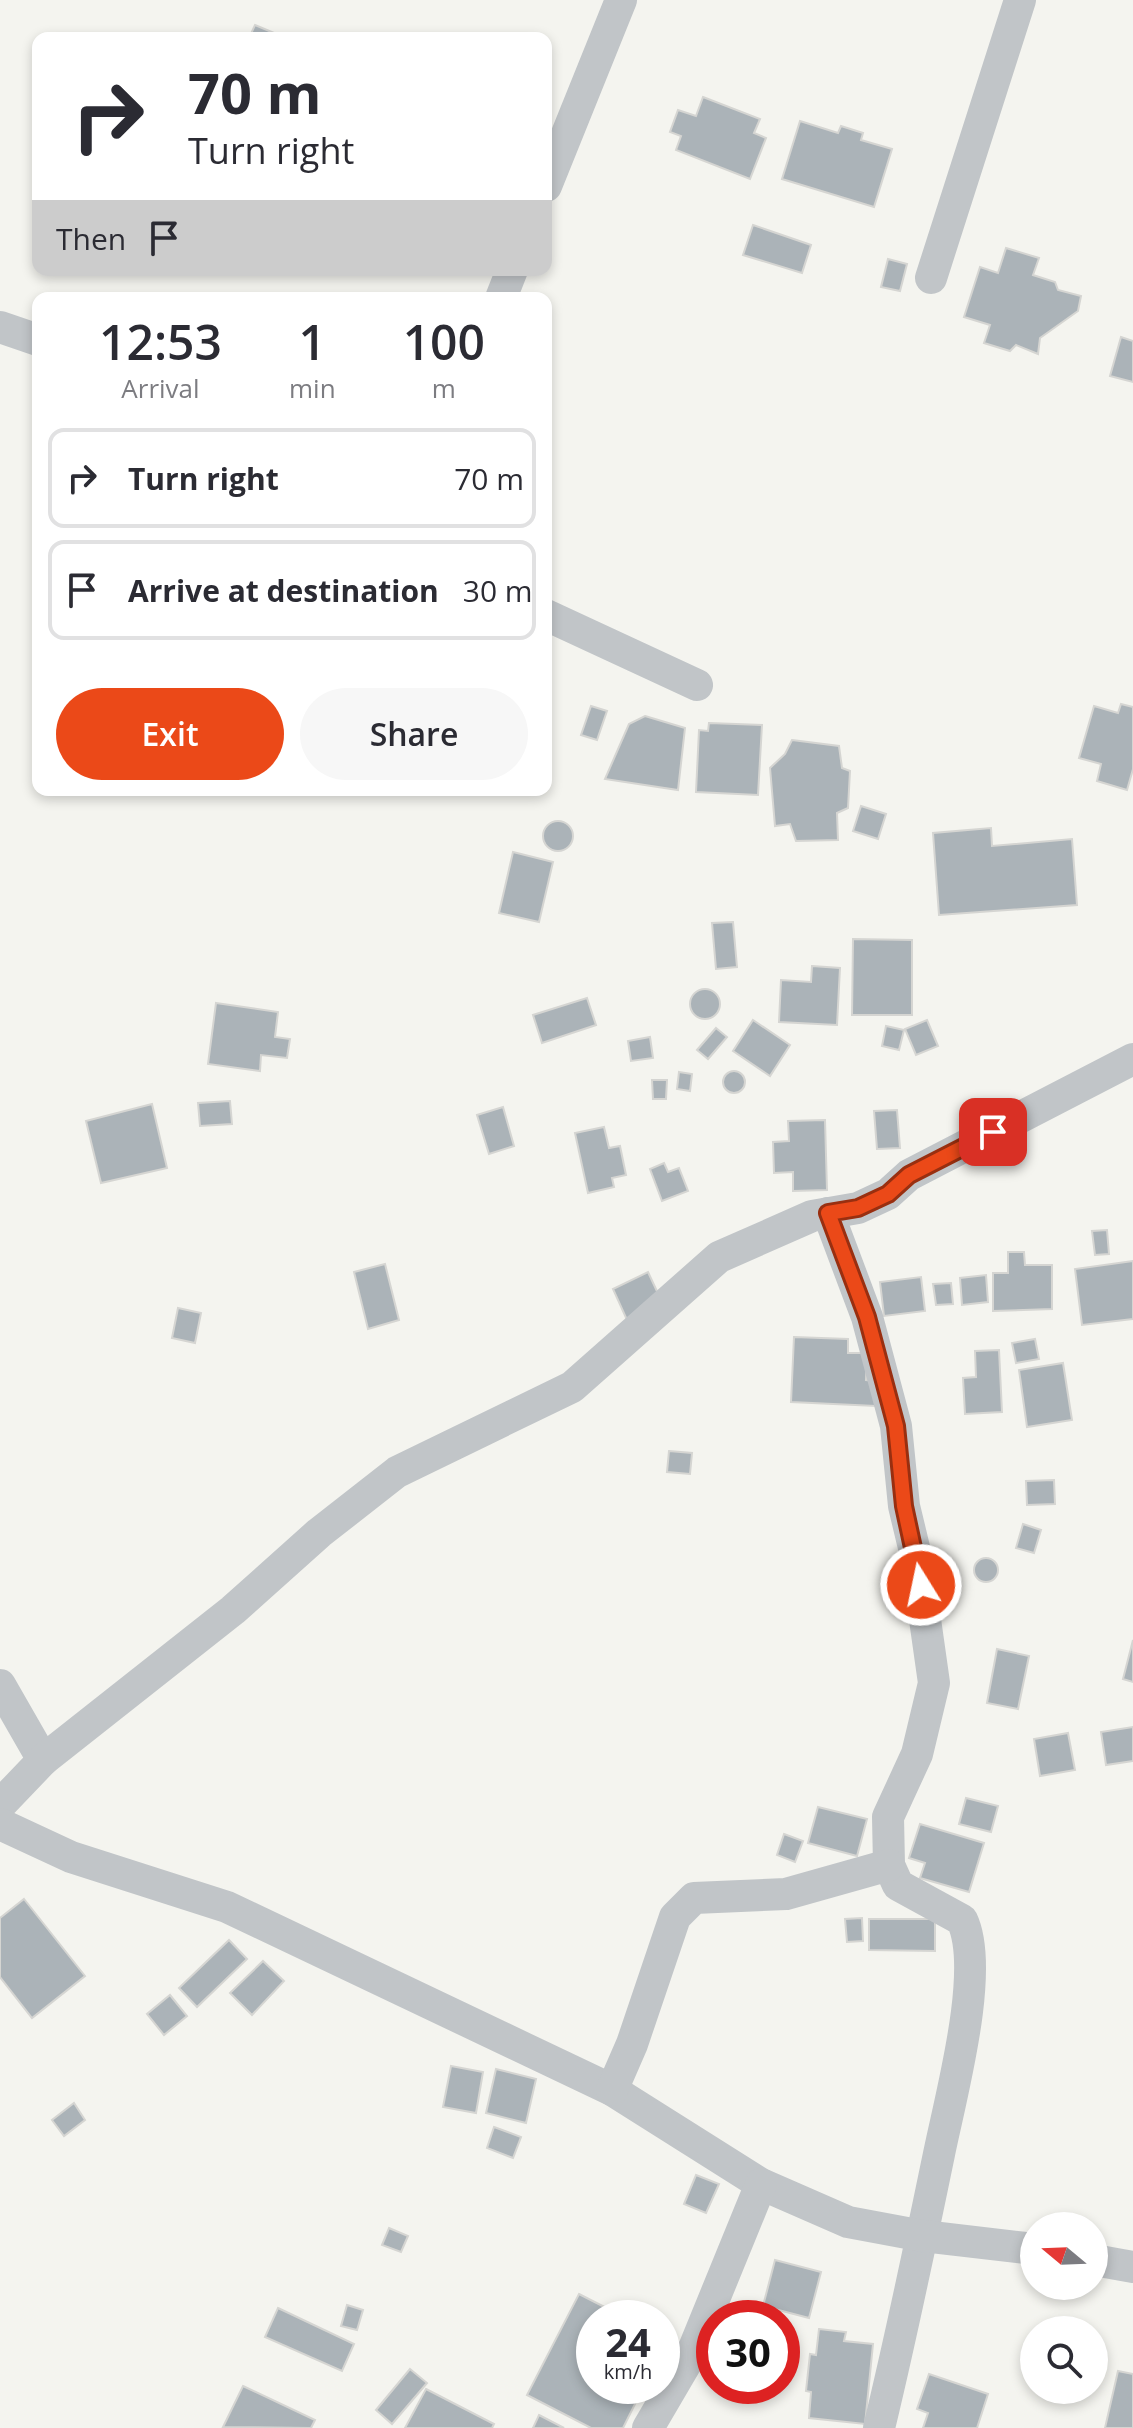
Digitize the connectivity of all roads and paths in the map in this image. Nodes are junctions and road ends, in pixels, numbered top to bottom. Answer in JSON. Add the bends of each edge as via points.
{"nodes":[{"id":1,"x":621,"y":0,"type":"edge"},
{"id":2,"x":1020,"y":0,"type":"edge"},
{"id":3,"x":552,"y":171,"type":"edge"},
{"id":4,"x":931,"y":278,"type":"dead end"},
{"id":5,"x":0,"y":327,"type":"edge"},
{"id":6,"x":32,"y":338,"type":"edge"},
{"id":7,"x":552,"y":618,"type":"edge"},
{"id":8,"x":697,"y":685,"type":"dead end"},
{"id":9,"x":1133,"y":1059,"type":"edge"},
{"id":10,"x":828,"y":1213,"type":"junction"},
{"id":11,"x":0,"y":1685,"type":"edge"},
{"id":12,"x":43,"y":1760,"type":"junction"},
{"id":13,"x":0,"y":1805,"type":"edge"},
{"id":14,"x":0,"y":1824,"type":"edge"},
{"id":15,"x":889,"y":1865,"type":"junction"},
{"id":16,"x":612,"y":2090,"type":"junction"},
{"id":17,"x":761,"y":2184,"type":"junction"},
{"id":18,"x":923,"y":2236,"type":"junction"},
{"id":19,"x":1020,"y":2247,"type":"edge"},
{"id":20,"x":1108,"y":2263,"type":"edge"},
{"id":21,"x":1133,"y":2267,"type":"edge"},
{"id":22,"x":648,"y":2428,"type":"edge"},
{"id":23,"x":879,"y":2428,"type":"edge"}],
"edges":[{"from":1,"to":3,"type":"street"},
{"from":2,"to":4,"type":"street"},
{"from":5,"to":6,"type":"street"},
{"from":7,"to":8,"type":"street"},
{"from":9,"to":10,"type":"street","via":[[909,1175],[888,1194],[858,1208]]},
{"from":10,"to":12,"type":"street","via":[[719,1257],[572,1387],[397,1472]]},
{"from":10,"to":15,"type":"street","via":[[867,1317],[896,1426],[934,1683],[917,1754],[888,1817]]},
{"from":11,"to":12,"type":"street"},
{"from":12,"to":13,"type":"street"},
{"from":14,"to":16,"type":"street","via":[[71,1857],[227,1907]]},
{"from":15,"to":16,"type":"street","via":[[786,1894],[694,1898],[682,1907]]},
{"from":15,"to":18,"type":"street","via":[[898,1885],[955,1915],[965,1927],[966,2025]]},
{"from":16,"to":17,"type":"street"},
{"from":17,"to":18,"type":"street","via":[[848,2222]]},
{"from":17,"to":22,"type":"street","via":[[692,2353]]},
{"from":18,"to":19,"type":"street"},
{"from":18,"to":23,"type":"street"},
{"from":20,"to":21,"type":"street"}]}
